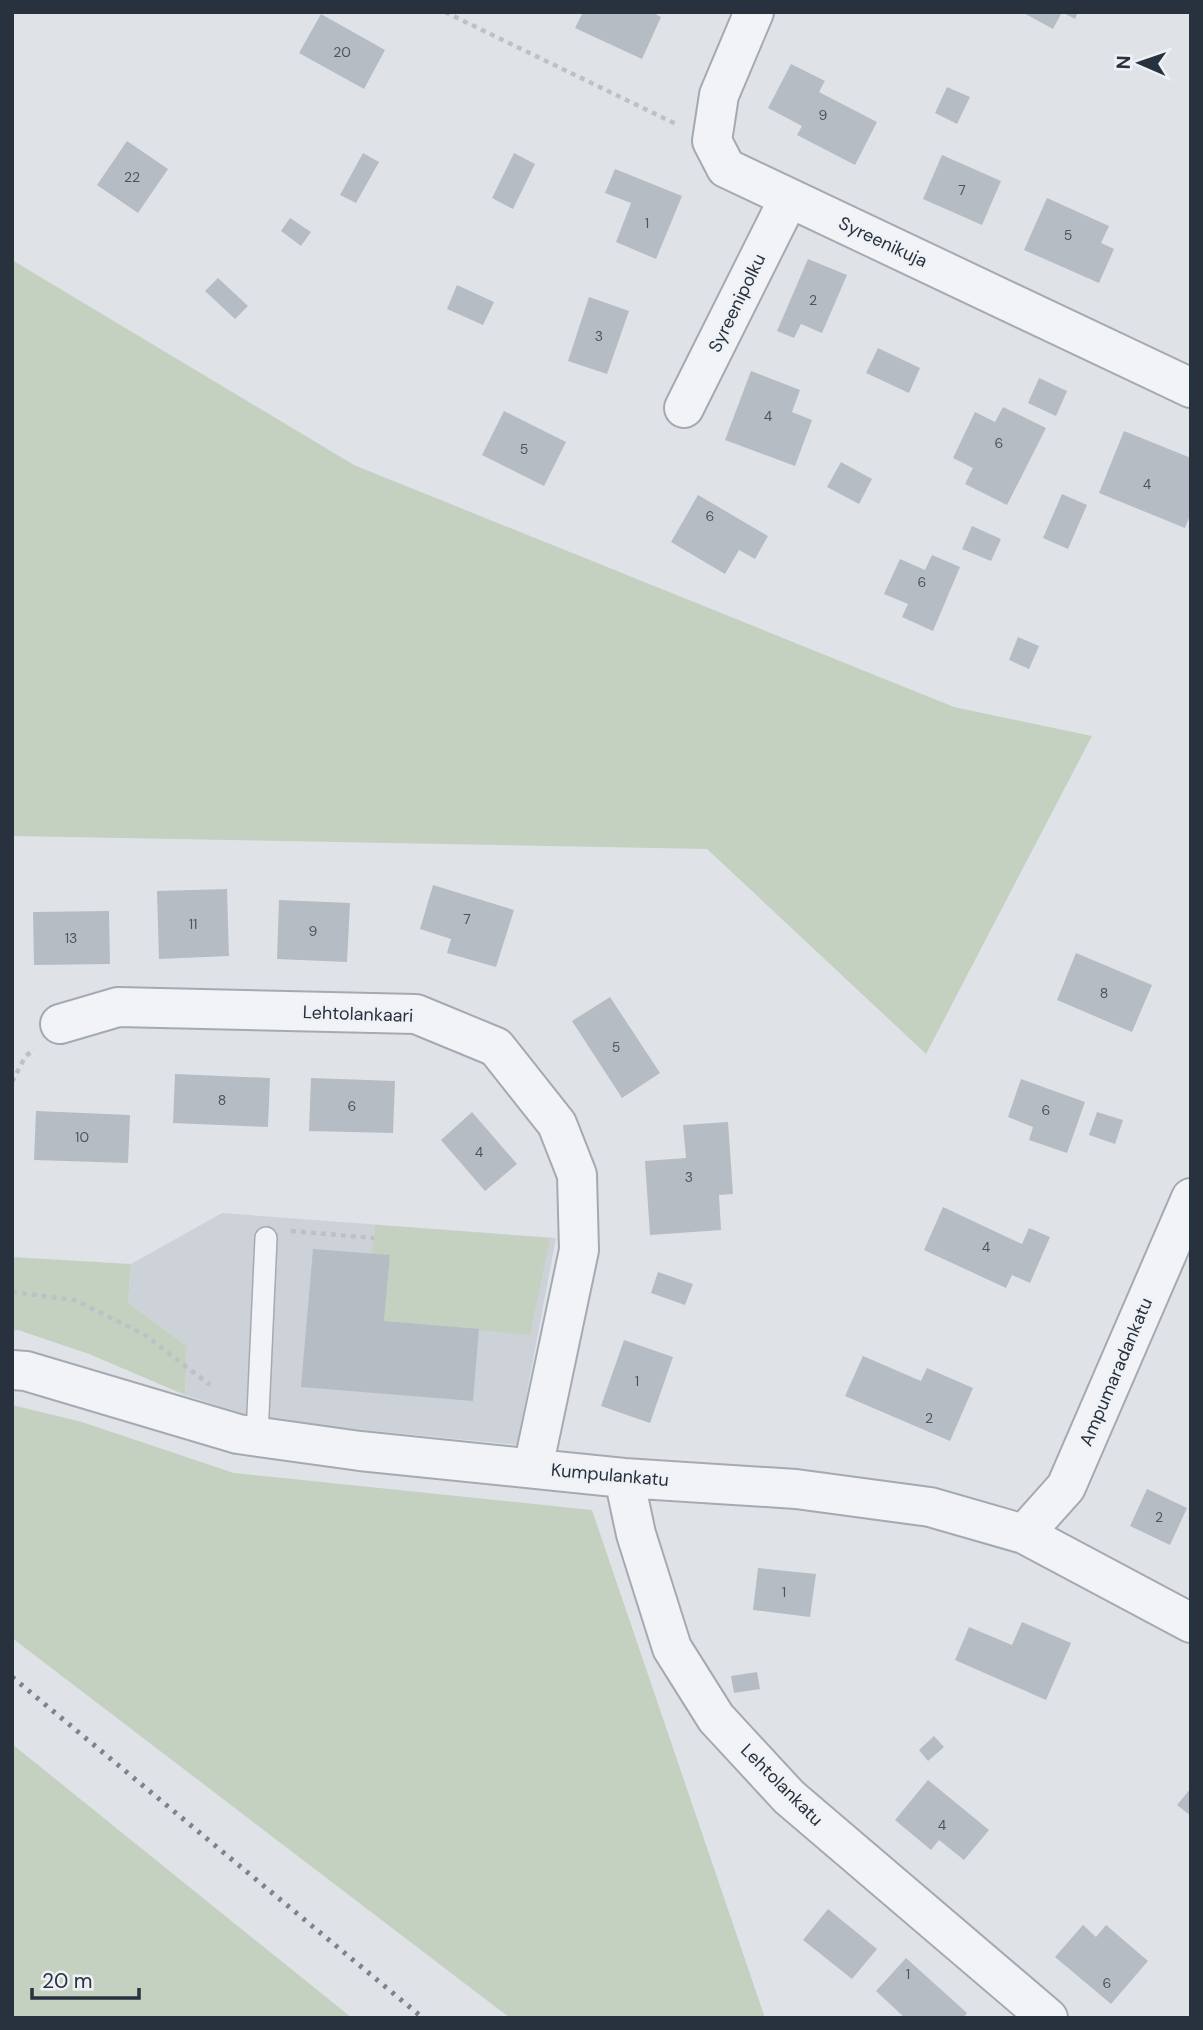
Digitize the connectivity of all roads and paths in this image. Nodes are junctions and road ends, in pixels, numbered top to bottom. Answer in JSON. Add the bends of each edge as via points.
{"nodes":[{"id":1,"x":445,"y":12,"type":"edge"},
{"id":2,"x":754,"y":12,"type":"edge"},
{"id":3,"x":712,"y":141,"type":"junction"},
{"id":4,"x":789,"y":198,"type":"junction"},
{"id":5,"x":1191,"y":388,"type":"edge"},
{"id":6,"x":684,"y":408,"type":"dead end"},
{"id":7,"x":60,"y":1024,"type":"dead end"},
{"id":8,"x":1191,"y":1198,"type":"edge"},
{"id":9,"x":266,"y":1238,"type":"joint"},
{"id":10,"x":374,"y":1238,"type":"dead end"},
{"id":11,"x":12,"y":1292,"type":"edge"},
{"id":12,"x":12,"y":1370,"type":"edge"},
{"id":13,"x":247,"y":1435,"type":"junction"},
{"id":14,"x":533,"y":1468,"type":"junction"},
{"id":15,"x":624,"y":1478,"type":"junction"},
{"id":16,"x":1024,"y":1534,"type":"junction"},
{"id":17,"x":1191,"y":1623,"type":"edge"},
{"id":18,"x":1048,"y":2018,"type":"edge"}],
"edges":[{"from":1,"to":3,"type":"path"},
{"from":2,"to":3,"type":"street","via":[[719,95]]},
{"from":3,"to":4,"type":"street","name":"Syreenikuja","via":[[726,168]]},
{"from":4,"to":5,"type":"street","name":"Syreenikuja"},
{"from":4,"to":6,"type":"street","name":"Syreenipolku"},
{"from":7,"to":14,"type":"street","name":"Lehtolankaari","via":[[118,1007],[416,1014],[496,1047],[557,1124],[577,1175],[579,1250]]},
{"from":8,"to":16,"type":"street","name":"Ampumaradankatu","via":[[1066,1487]]},
{"from":9,"to":10,"type":"path","via":[[277,1230]]},
{"from":9,"to":13,"type":"lane"},
{"from":11,"to":13,"type":"path","via":[[75,1300],[145,1335],[215,1389]]},
{"from":12,"to":13,"type":"street","name":"Kumpulankatu"},
{"from":13,"to":14,"type":"street","name":"Kumpulankatu"},
{"from":14,"to":15,"type":"street","name":"Kumpulankatu"},
{"from":15,"to":16,"type":"street","name":"Kumpulankatu","via":[[872,1498],[930,1507]]},
{"from":15,"to":18,"type":"street","name":"Lehtolankatu","via":[[636,1534],[672,1648],[716,1718],[789,1797]]},
{"from":16,"to":17,"type":"street","name":"Kumpulankatu"}]}
